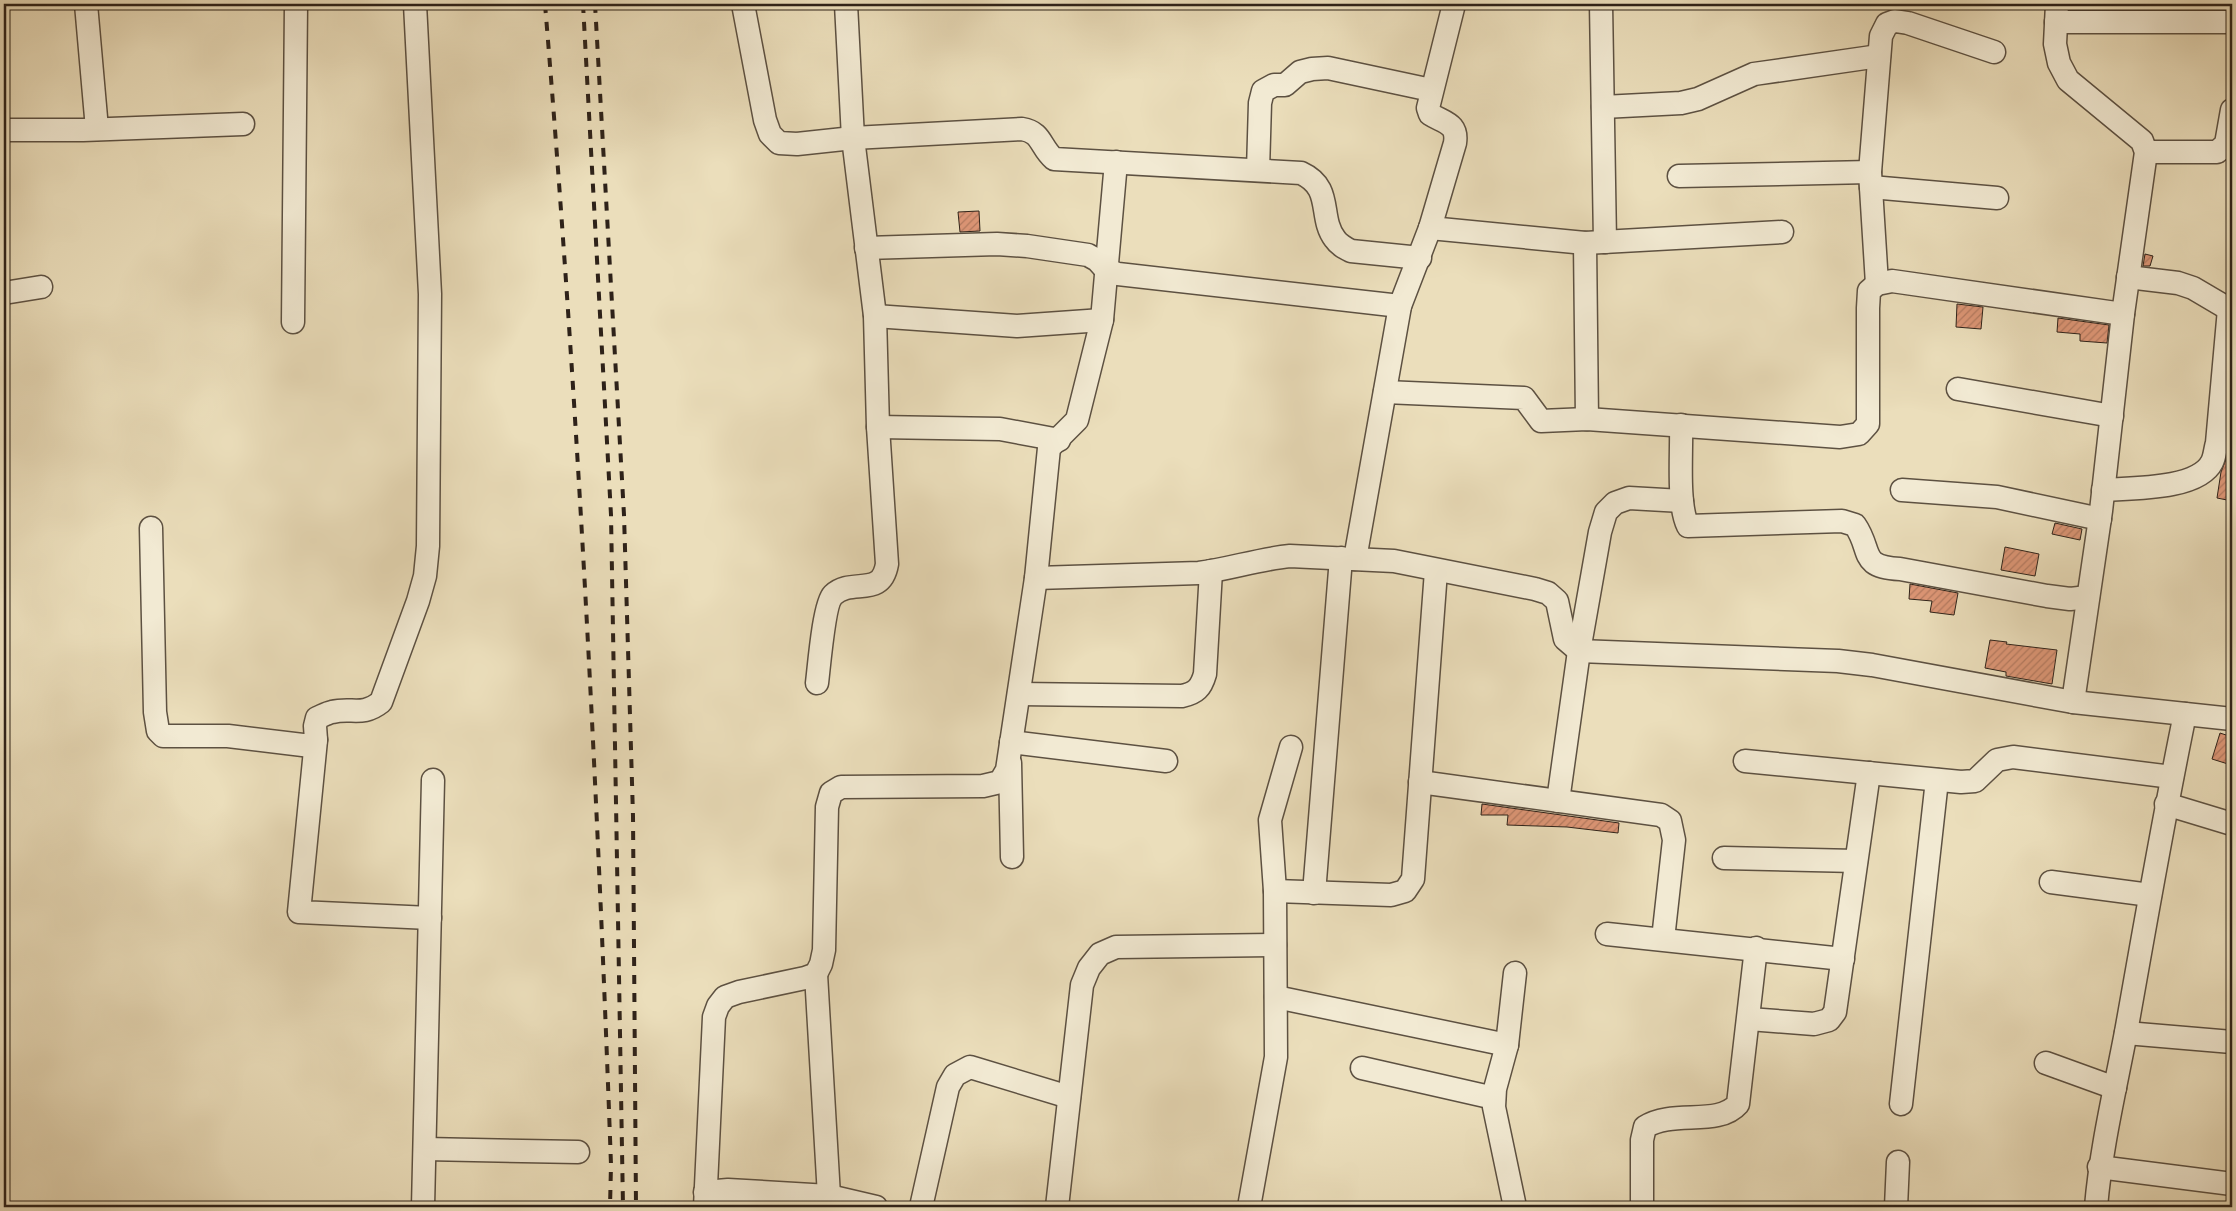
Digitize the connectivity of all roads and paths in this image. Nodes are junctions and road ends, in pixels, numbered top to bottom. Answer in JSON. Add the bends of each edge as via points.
{"nodes":[{"id":1,"x":86,"y":4,"type":"edge"},
{"id":2,"x":296,"y":4,"type":"edge"},
{"id":3,"x":415,"y":4,"type":"edge"},
{"id":4,"x":743,"y":4,"type":"edge"},
{"id":5,"x":846,"y":4,"type":"edge"},
{"id":6,"x":1454,"y":4,"type":"edge"},
{"id":7,"x":1601,"y":4,"type":"edge"},
{"id":8,"x":1894,"y":12,"type":"edge"},
{"id":9,"x":2057,"y":13,"type":"edge"},
{"id":10,"x":2232,"y":22,"type":"edge"},
{"id":11,"x":1994,"y":52,"type":"dead end"},
{"id":12,"x":1879,"y":56,"type":"junction"},
{"id":13,"x":1431,"y":90,"type":"junction"},
{"id":14,"x":1602,"y":107,"type":"junction"},
{"id":15,"x":2232,"y":110,"type":"edge"},
{"id":16,"x":242,"y":124,"type":"dead end"},
{"id":17,"x":96,"y":129,"type":"junction"},
{"id":18,"x":4,"y":130,"type":"edge"},
{"id":19,"x":853,"y":138,"type":"junction"},
{"id":20,"x":2146,"y":152,"type":"junction"},
{"id":21,"x":1116,"y":162,"type":"junction"},
{"id":22,"x":1258,"y":170,"type":"junction"},
{"id":23,"x":1680,"y":176,"type":"dead end"},
{"id":24,"x":1870,"y":179,"type":"junction"},
{"id":25,"x":1997,"y":198,"type":"dead end"},
{"id":26,"x":1430,"y":228,"type":"junction"},
{"id":27,"x":1782,"y":232,"type":"dead end"},
{"id":28,"x":1595,"y":242,"type":"junction"},
{"id":29,"x":866,"y":248,"type":"junction"},
{"id":30,"x":1420,"y":258,"type":"junction"},
{"id":31,"x":1106,"y":269,"type":"junction"},
{"id":32,"x":2128,"y":277,"type":"junction"},
{"id":33,"x":1877,"y":284,"type":"junction"},
{"id":34,"x":41,"y":287,"type":"dead end"},
{"id":35,"x":4,"y":293,"type":"edge"},
{"id":36,"x":1400,"y":306,"type":"junction"},
{"id":37,"x":2231,"y":310,"type":"edge"},
{"id":38,"x":2123,"y":314,"type":"junction"},
{"id":39,"x":875,"y":316,"type":"junction"},
{"id":40,"x":1102,"y":320,"type":"junction"},
{"id":41,"x":293,"y":322,"type":"dead end"},
{"id":42,"x":1958,"y":389,"type":"dead end"},
{"id":43,"x":1385,"y":392,"type":"junction"},
{"id":44,"x":2112,"y":416,"type":"junction"},
{"id":45,"x":1587,"y":419,"type":"junction"},
{"id":46,"x":1682,"y":424,"type":"junction"},
{"id":47,"x":878,"y":427,"type":"junction"},
{"id":48,"x":1059,"y":440,"type":"junction"},
{"id":49,"x":1902,"y":490,"type":"dead end"},
{"id":50,"x":2103,"y":490,"type":"junction"},
{"id":51,"x":1682,"y":502,"type":"junction"},
{"id":52,"x":2100,"y":519,"type":"junction"},
{"id":53,"x":151,"y":528,"type":"dead end"},
{"id":54,"x":1348,"y":559,"type":"junction"},
{"id":55,"x":1436,"y":571,"type":"junction"},
{"id":56,"x":1212,"y":572,"type":"junction"},
{"id":57,"x":1036,"y":578,"type":"junction"},
{"id":58,"x":2088,"y":597,"type":"junction"},
{"id":59,"x":1579,"y":651,"type":"junction"},
{"id":60,"x":817,"y":683,"type":"dead end"},
{"id":61,"x":1019,"y":694,"type":"junction"},
{"id":62,"x":2073,"y":702,"type":"junction"},
{"id":63,"x":2185,"y":714,"type":"junction"},
{"id":64,"x":2232,"y":719,"type":"edge"},
{"id":65,"x":316,"y":740,"type":"junction"},
{"id":66,"x":1291,"y":747,"type":"dead end"},
{"id":67,"x":1011,"y":748,"type":"junction"},
{"id":68,"x":1166,"y":761,"type":"dead end"},
{"id":69,"x":1746,"y":761,"type":"dead end"},
{"id":70,"x":1869,"y":773,"type":"junction"},
{"id":71,"x":2172,"y":777,"type":"junction"},
{"id":72,"x":434,"y":780,"type":"dead end"},
{"id":73,"x":1938,"y":780,"type":"junction"},
{"id":74,"x":1420,"y":782,"type":"junction"},
{"id":75,"x":1558,"y":801,"type":"junction"},
{"id":76,"x":2166,"y":804,"type":"junction"},
{"id":77,"x":2232,"y":824,"type":"edge"},
{"id":78,"x":1012,"y":857,"type":"dead end"},
{"id":79,"x":1724,"y":858,"type":"dead end"},
{"id":80,"x":1856,"y":861,"type":"junction"},
{"id":81,"x":2051,"y":882,"type":"dead end"},
{"id":82,"x":1275,"y":892,"type":"junction"},
{"id":83,"x":1314,"y":893,"type":"junction"},
{"id":84,"x":2150,"y":895,"type":"junction"},
{"id":85,"x":430,"y":918,"type":"junction"},
{"id":86,"x":1607,"y":934,"type":"dead end"},
{"id":87,"x":1663,"y":939,"type":"junction"},
{"id":88,"x":1275,"y":945,"type":"junction"},
{"id":89,"x":1756,"y":948,"type":"junction"},
{"id":90,"x":1843,"y":959,"type":"junction"},
{"id":91,"x":1515,"y":973,"type":"dead end"},
{"id":92,"x":816,"y":974,"type":"junction"},
{"id":93,"x":1276,"y":997,"type":"junction"},
{"id":94,"x":1749,"y":1020,"type":"junction"},
{"id":95,"x":2126,"y":1033,"type":"junction"},
{"id":96,"x":2232,"y":1042,"type":"edge"},
{"id":97,"x":1507,"y":1045,"type":"junction"},
{"id":98,"x":2046,"y":1064,"type":"dead end"},
{"id":99,"x":1362,"y":1068,"type":"dead end"},
{"id":100,"x":2115,"y":1088,"type":"junction"},
{"id":101,"x":1069,"y":1096,"type":"junction"},
{"id":102,"x":1494,"y":1098,"type":"junction"},
{"id":103,"x":1901,"y":1104,"type":"dead end"},
{"id":104,"x":425,"y":1149,"type":"junction"},
{"id":105,"x":578,"y":1152,"type":"dead end"},
{"id":106,"x":1898,"y":1162,"type":"dead end"},
{"id":107,"x":2099,"y":1168,"type":"junction"},
{"id":108,"x":2232,"y":1184,"type":"edge"},
{"id":109,"x":705,"y":1200,"type":"edge"},
{"id":110,"x":828,"y":1202,"type":"edge"},
{"id":111,"x":423,"y":1207,"type":"edge"},
{"id":112,"x":876,"y":1207,"type":"edge"},
{"id":113,"x":921,"y":1207,"type":"edge"},
{"id":114,"x":1057,"y":1207,"type":"edge"},
{"id":115,"x":1249,"y":1207,"type":"edge"},
{"id":116,"x":1515,"y":1207,"type":"edge"},
{"id":117,"x":1642,"y":1207,"type":"edge"},
{"id":118,"x":1896,"y":1207,"type":"edge"},
{"id":119,"x":2096,"y":1207,"type":"edge"}],
"edges":[{"from":1,"to":17,"type":"street"},
{"from":2,"to":41,"type":"street"},
{"from":3,"to":65,"type":"street","via":[[430,294],[425,576],[381,702],[372,709],[333,712],[317,718]]},
{"from":4,"to":19,"type":"street","via":[[770,134],[779,143]]},
{"from":5,"to":19,"type":"street"},
{"from":6,"to":13,"type":"street"},
{"from":7,"to":14,"type":"street"},
{"from":8,"to":11,"type":"street","via":[[1908,23]]},
{"from":8,"to":12,"type":"street","via":[[1881,36]]},
{"from":9,"to":10,"type":"street"},
{"from":9,"to":20,"type":"street","via":[[2055,44],[2059,63],[2068,80],[2142,141]]},
{"from":12,"to":14,"type":"street","via":[[1754,74],[1681,103]]},
{"from":12,"to":24,"type":"street"},
{"from":13,"to":22,"type":"street","via":[[1328,68],[1300,72],[1285,85],[1274,85],[1263,91]]},
{"from":13,"to":26,"type":"street","via":[[1430,114],[1454,127],[1456,133]]},
{"from":14,"to":28,"type":"street"},
{"from":15,"to":20,"type":"street","via":[[2226,144],[2217,152]]},
{"from":16,"to":17,"type":"street"},
{"from":17,"to":18,"type":"street"},
{"from":19,"to":21,"type":"street","via":[[1022,129],[1033,131],[1046,152],[1054,158]]},
{"from":19,"to":29,"type":"street"},
{"from":20,"to":32,"type":"street"},
{"from":21,"to":22,"type":"street"},
{"from":21,"to":31,"type":"street"},
{"from":22,"to":30,"type":"street","via":[[1302,173],[1313,178],[1321,192],[1334,238],[1351,251]]},
{"from":23,"to":24,"type":"street"},
{"from":24,"to":25,"type":"street"},
{"from":24,"to":33,"type":"street"},
{"from":26,"to":28,"type":"street"},
{"from":26,"to":30,"type":"street"},
{"from":27,"to":28,"type":"street"},
{"from":28,"to":45,"type":"street"},
{"from":29,"to":31,"type":"street","via":[[1027,246],[1088,255]]},
{"from":29,"to":39,"type":"street"},
{"from":30,"to":36,"type":"street"},
{"from":31,"to":36,"type":"street","via":[[1118,274]]},
{"from":31,"to":40,"type":"street"},
{"from":32,"to":37,"type":"street","via":[[2178,283]]},
{"from":32,"to":38,"type":"street"},
{"from":33,"to":38,"type":"street","via":[[1892,281]]},
{"from":33,"to":46,"type":"street","via":[[1869,291],[1868,424],[1858,434],[1840,437]]},
{"from":34,"to":35,"type":"street"},
{"from":36,"to":43,"type":"street"},
{"from":37,"to":50,"type":"street","via":[[2217,443],[2212,462],[2197,476],[2180,484]]},
{"from":38,"to":44,"type":"street"},
{"from":39,"to":40,"type":"street","via":[[1017,326]]},
{"from":39,"to":47,"type":"street"},
{"from":40,"to":48,"type":"street","via":[[1077,420]]},
{"from":42,"to":44,"type":"street"},
{"from":43,"to":45,"type":"street","via":[[1524,398],[1541,421]]},
{"from":43,"to":54,"type":"street"},
{"from":44,"to":50,"type":"street"},
{"from":45,"to":46,"type":"street"},
{"from":46,"to":51,"type":"street"},
{"from":47,"to":48,"type":"street","via":[[1000,429]]},
{"from":47,"to":60,"type":"street","via":[[887,564],[885,575],[878,583],[842,589],[831,596]]},
{"from":48,"to":57,"type":"street","via":[[1049,448]]},
{"from":49,"to":52,"type":"street","via":[[1997,497]]},
{"from":50,"to":52,"type":"street"},
{"from":51,"to":58,"type":"street","via":[[1688,526],[1842,521],[1855,524],[1871,562],[1883,568],[2047,596]]},
{"from":51,"to":59,"type":"street","via":[[1629,498],[1615,503],[1606,512]]},
{"from":52,"to":58,"type":"street"},
{"from":53,"to":65,"type":"street","via":[[158,731],[163,736],[172,737],[228,736],[311,746]]},
{"from":54,"to":55,"type":"street","via":[[1394,561]]},
{"from":54,"to":56,"type":"street","via":[[1282,556]]},
{"from":54,"to":83,"type":"street"},
{"from":55,"to":59,"type":"street","via":[[1548,594],[1557,601],[1565,639]]},
{"from":55,"to":74,"type":"street"},
{"from":56,"to":57,"type":"street"},
{"from":56,"to":61,"type":"street","via":[[1205,674],[1202,685],[1193,693],[1182,696]]},
{"from":57,"to":61,"type":"street"},
{"from":58,"to":62,"type":"street"},
{"from":59,"to":62,"type":"street","via":[[1838,661]]},
{"from":59,"to":75,"type":"street"},
{"from":61,"to":67,"type":"street"},
{"from":62,"to":63,"type":"street"},
{"from":63,"to":64,"type":"street"},
{"from":63,"to":71,"type":"street"},
{"from":65,"to":85,"type":"street","via":[[299,912]]},
{"from":66,"to":82,"type":"street","via":[[1270,820]]},
{"from":67,"to":68,"type":"street"},
{"from":67,"to":78,"type":"street"},
{"from":67,"to":92,"type":"street","via":[[1007,770],[1000,782],[983,786],[848,786],[831,793],[824,950],[822,964]]},
{"from":69,"to":70,"type":"street"},
{"from":70,"to":73,"type":"street"},
{"from":70,"to":80,"type":"street"},
{"from":71,"to":73,"type":"street","via":[[2013,757],[1997,760],[1974,780]]},
{"from":71,"to":76,"type":"street"},
{"from":72,"to":85,"type":"street"},
{"from":73,"to":103,"type":"street"},
{"from":74,"to":75,"type":"street"},
{"from":74,"to":83,"type":"street","via":[[1413,879],[1405,892],[1391,895]]},
{"from":75,"to":87,"type":"street","via":[[1660,815],[1670,821],[1674,840]]},
{"from":76,"to":77,"type":"street"},
{"from":76,"to":84,"type":"street"},
{"from":79,"to":80,"type":"street"},
{"from":80,"to":90,"type":"street"},
{"from":81,"to":84,"type":"street"},
{"from":82,"to":83,"type":"street"},
{"from":82,"to":88,"type":"street"},
{"from":84,"to":95,"type":"street"},
{"from":85,"to":104,"type":"street"},
{"from":86,"to":87,"type":"street"},
{"from":87,"to":89,"type":"street"},
{"from":88,"to":93,"type":"street"},
{"from":88,"to":101,"type":"street","via":[[1150,945],[1116,947],[1100,954],[1082,984]]},
{"from":89,"to":90,"type":"street"},
{"from":89,"to":94,"type":"street"},
{"from":90,"to":94,"type":"street","via":[[1835,1012],[1829,1020],[1814,1024]]},
{"from":91,"to":97,"type":"street"},
{"from":92,"to":109,"type":"street","via":[[739,992],[725,997],[718,1006],[714,1017]]},
{"from":92,"to":110,"type":"street"},
{"from":93,"to":97,"type":"street"},
{"from":93,"to":115,"type":"street","via":[[1276,1057]]},
{"from":94,"to":117,"type":"street","via":[[1738,1104],[1731,1111],[1716,1116],[1668,1117],[1645,1126]]},
{"from":95,"to":96,"type":"street"},
{"from":95,"to":100,"type":"street"},
{"from":97,"to":102,"type":"street"},
{"from":98,"to":100,"type":"street"},
{"from":99,"to":102,"type":"street"},
{"from":100,"to":107,"type":"street"},
{"from":101,"to":113,"type":"street","via":[[970,1067],[955,1075],[948,1087]]},
{"from":101,"to":114,"type":"street"},
{"from":102,"to":116,"type":"street"},
{"from":104,"to":105,"type":"street"},
{"from":104,"to":111,"type":"street"},
{"from":106,"to":118,"type":"street"},
{"from":107,"to":108,"type":"street"},
{"from":107,"to":119,"type":"street"},
{"from":109,"to":110,"type":"street","via":[[728,1190]]},
{"from":110,"to":112,"type":"street"}]}
